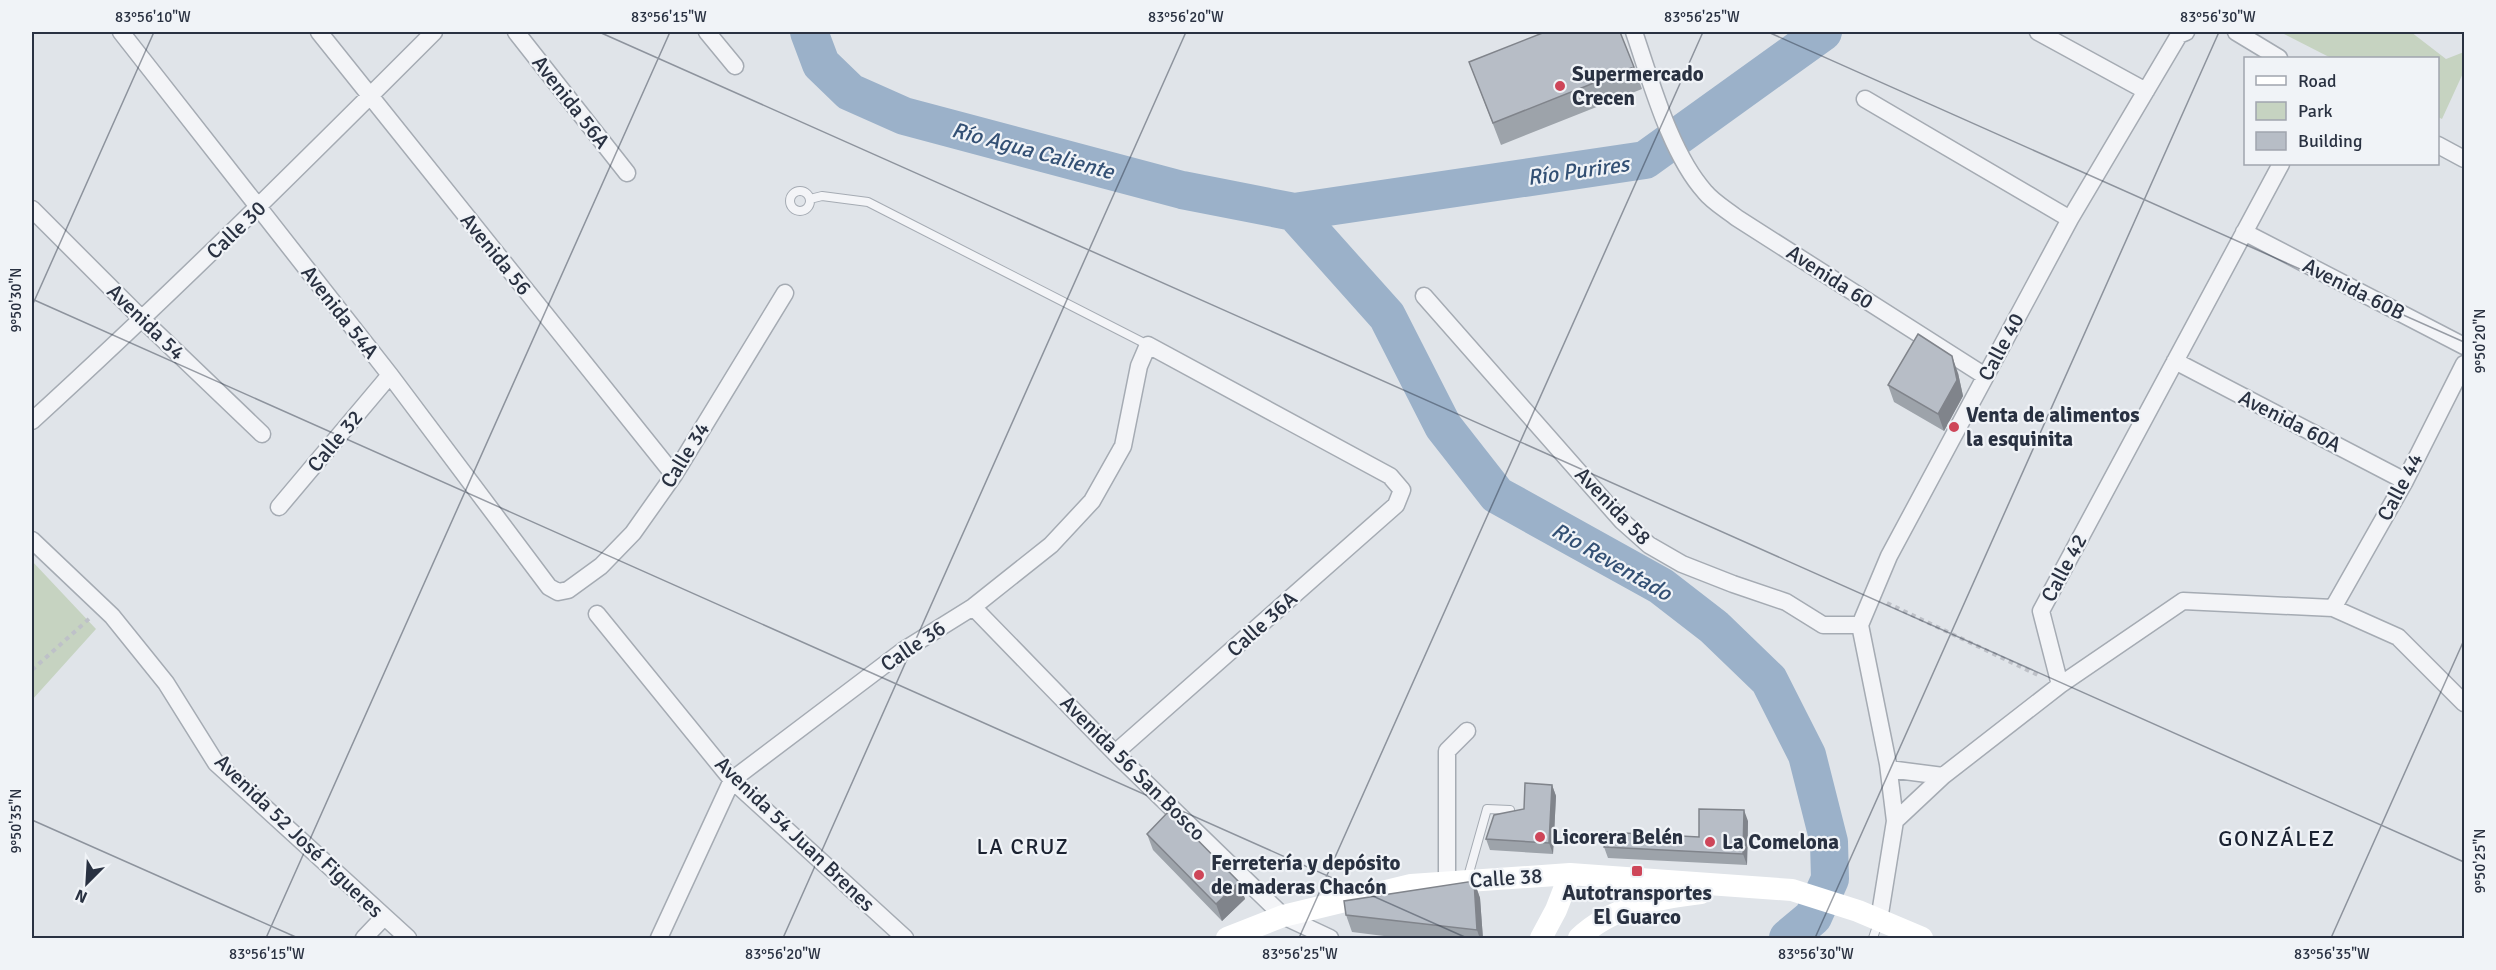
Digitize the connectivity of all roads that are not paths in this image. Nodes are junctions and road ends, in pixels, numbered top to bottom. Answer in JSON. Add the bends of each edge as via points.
{"nodes":[{"id":1,"x":121,"y":32,"type":"edge"},
{"id":2,"x":319,"y":32,"type":"edge"},
{"id":3,"x":434,"y":32,"type":"edge"},
{"id":4,"x":516,"y":32,"type":"edge"},
{"id":5,"x":707,"y":32,"type":"edge"},
{"id":6,"x":1634,"y":32,"type":"edge"},
{"id":7,"x":2038,"y":32,"type":"edge"},
{"id":8,"x":2186,"y":32,"type":"edge"},
{"id":9,"x":2236,"y":32,"type":"edge"},
{"id":10,"x":2277,"y":57,"type":"edge"},
{"id":11,"x":735,"y":66,"type":"dead end"},
{"id":12,"x":2146,"y":91,"type":"junction"},
{"id":13,"x":369,"y":97,"type":"junction"},
{"id":14,"x":1865,"y":99,"type":"dead end"},
{"id":15,"x":2439,"y":146,"type":"edge"},
{"id":16,"x":2464,"y":159,"type":"edge"},
{"id":17,"x":2280,"y":165,"type":"edge"},
{"id":18,"x":627,"y":173,"type":"dead end"},
{"id":19,"x":810,"y":199,"type":"dead end"},
{"id":20,"x":258,"y":208,"type":"junction"},
{"id":21,"x":32,"y":209,"type":"edge"},
{"id":22,"x":2070,"y":219,"type":"junction"},
{"id":23,"x":2244,"y":232,"type":"junction"},
{"id":24,"x":785,"y":293,"type":"dead end"},
{"id":25,"x":1424,"y":296,"type":"dead end"},
{"id":26,"x":143,"y":320,"type":"junction"},
{"id":27,"x":1148,"y":345,"type":"junction"},
{"id":28,"x":2464,"y":346,"type":"edge"},
{"id":29,"x":2175,"y":361,"type":"junction"},
{"id":30,"x":2464,"y":364,"type":"edge"},
{"id":31,"x":390,"y":375,"type":"junction"},
{"id":32,"x":1985,"y":376,"type":"junction"},
{"id":33,"x":32,"y":421,"type":"edge"},
{"id":34,"x":262,"y":434,"type":"dead end"},
{"id":35,"x":674,"y":475,"type":"junction"},
{"id":36,"x":2405,"y":481,"type":"junction"},
{"id":37,"x":279,"y":507,"type":"dead end"},
{"id":38,"x":32,"y":540,"type":"edge"},
{"id":39,"x":558,"y":592,"type":"joint"},
{"id":40,"x":973,"y":607,"type":"junction"},
{"id":41,"x":2333,"y":608,"type":"junction"},
{"id":42,"x":597,"y":614,"type":"dead end"},
{"id":43,"x":1860,"y":625,"type":"junction"},
{"id":44,"x":2060,"y":685,"type":"junction"},
{"id":45,"x":2464,"y":703,"type":"edge"},
{"id":46,"x":1467,"y":731,"type":"dead end"},
{"id":47,"x":1115,"y":753,"type":"junction"},
{"id":48,"x":1889,"y":769,"type":"junction"},
{"id":49,"x":1943,"y":776,"type":"junction"},
{"id":50,"x":732,"y":780,"type":"junction"},
{"id":51,"x":1510,"y":810,"type":"edge"},
{"id":52,"x":1895,"y":821,"type":"junction"},
{"id":53,"x":1570,"y":874,"type":"junction"},
{"id":54,"x":1457,"y":882,"type":"junction"},
{"id":55,"x":1796,"y":891,"type":"junction"},
{"id":56,"x":1283,"y":916,"type":"junction"},
{"id":57,"x":384,"y":917,"type":"junction"},
{"id":58,"x":1876,"y":929,"type":"edge"},
{"id":59,"x":364,"y":939,"type":"edge"},
{"id":60,"x":408,"y":939,"type":"edge"},
{"id":61,"x":659,"y":939,"type":"edge"},
{"id":62,"x":905,"y":939,"type":"edge"},
{"id":63,"x":1227,"y":939,"type":"edge"},
{"id":64,"x":1330,"y":939,"type":"edge"},
{"id":65,"x":1541,"y":939,"type":"edge"},
{"id":66,"x":1579,"y":939,"type":"edge"},
{"id":67,"x":1922,"y":939,"type":"edge"}],
"edges":[{"from":1,"to":20,"type":"street","name":"Avenida 54A"},
{"from":2,"to":13,"type":"street","name":"Avenida 56"},
{"from":3,"to":13,"type":"street","name":"Calle 30"},
{"from":4,"to":18,"type":"street","name":"Avenida 56A"},
{"from":5,"to":11,"type":"street"},
{"from":6,"to":32,"type":"street","name":"Avenida 60","via":[[1685,165],[1705,193],[1737,218]]},
{"from":7,"to":12,"type":"street"},
{"from":8,"to":12,"type":"street","name":"Calle 40","via":[[2179,35]]},
{"from":9,"to":10,"type":"street"},
{"from":12,"to":22,"type":"street","name":"Calle 40"},
{"from":13,"to":20,"type":"street","name":"Calle 30"},
{"from":13,"to":35,"type":"street","name":"Avenida 56"},
{"from":14,"to":22,"type":"street"},
{"from":15,"to":16,"type":"street"},
{"from":17,"to":23,"type":"street","name":"Calle 42"},
{"from":19,"to":27,"type":"lane","via":[[822,196],[868,202]]},
{"from":20,"to":26,"type":"street","name":"Calle 30"},
{"from":20,"to":31,"type":"street","name":"Avenida 54A"},
{"from":21,"to":26,"type":"street","name":"Avenida 54"},
{"from":22,"to":32,"type":"street","name":"Calle 40"},
{"from":23,"to":28,"type":"street","name":"Avenida 60B"},
{"from":23,"to":29,"type":"street","name":"Calle 42"},
{"from":24,"to":35,"type":"street","name":"Calle 34"},
{"from":25,"to":43,"type":"street","name":"Avenida 58","via":[[1622,521],[1649,545],[1682,564],[1786,602],[1823,625]]},
{"from":26,"to":33,"type":"street","name":"Calle 30"},
{"from":26,"to":34,"type":"street","name":"Avenida 54"},
{"from":27,"to":40,"type":"street","name":"Calle 36","via":[[1139,366],[1123,446],[1092,501],[1051,545]]},
{"from":27,"to":47,"type":"street","name":"Calle 36A","via":[[1390,476],[1402,490],[1396,505]]},
{"from":29,"to":36,"type":"street","name":"Avenida 60A"},
{"from":29,"to":44,"type":"street","name":"Calle 42","via":[[2041,611]]},
{"from":30,"to":36,"type":"street","name":"Calle 44"},
{"from":31,"to":37,"type":"street","name":"Calle 32"},
{"from":31,"to":39,"type":"street","name":"Avenida 54A","via":[[549,587]]},
{"from":32,"to":43,"type":"street","name":"Calle 40","via":[[1889,556]]},
{"from":35,"to":39,"type":"street","name":"Calle 34","via":[[633,533],[601,566],[568,590]]},
{"from":36,"to":41,"type":"street","name":"Calle 44"},
{"from":38,"to":57,"type":"street","name":"Avenida 52 José Figueres","via":[[102,607],[166,683],[216,763]]},
{"from":40,"to":47,"type":"street","name":"Avenida 56 San Bosco"},
{"from":40,"to":50,"type":"street","name":"Calle 36","via":[[904,650]]},
{"from":41,"to":44,"type":"street","via":[[2183,602]]},
{"from":41,"to":45,"type":"street","via":[[2398,637]]},
{"from":42,"to":50,"type":"street","name":"Avenida 54 Juan Brenes"},
{"from":43,"to":48,"type":"street"},
{"from":44,"to":49,"type":"street"},
{"from":46,"to":54,"type":"street","via":[[1447,752]]},
{"from":47,"to":56,"type":"street","name":"Avenida 56 San Bosco"},
{"from":48,"to":49,"type":"street"},
{"from":48,"to":52,"type":"street"},
{"from":49,"to":52,"type":"street"},
{"from":50,"to":61,"type":"street","name":"Calle 36"},
{"from":50,"to":62,"type":"street","name":"Avenida 54 Juan Brenes"},
{"from":51,"to":54,"type":"lane","via":[[1487,809]]},
{"from":52,"to":58,"type":"street"},
{"from":53,"to":54,"type":"main road","name":"Calle 38"},
{"from":53,"to":55,"type":"main road","name":"Calle 38"},
{"from":53,"to":65,"type":"main road"},
{"from":54,"to":56,"type":"main road","name":"Calle 38","via":[[1411,885]]},
{"from":55,"to":58,"type":"main road","via":[[1858,911]]},
{"from":55,"to":66,"type":"main road","via":[[1715,891],[1667,897],[1615,915]]},
{"from":56,"to":63,"type":"main road","name":"Calle 38"},
{"from":56,"to":64,"type":"street","name":"Avenida 56 San Bosco"},
{"from":57,"to":59,"type":"street"},
{"from":57,"to":60,"type":"street","name":"Avenida 52 José Figueres"},
{"from":58,"to":67,"type":"main road"}]}
